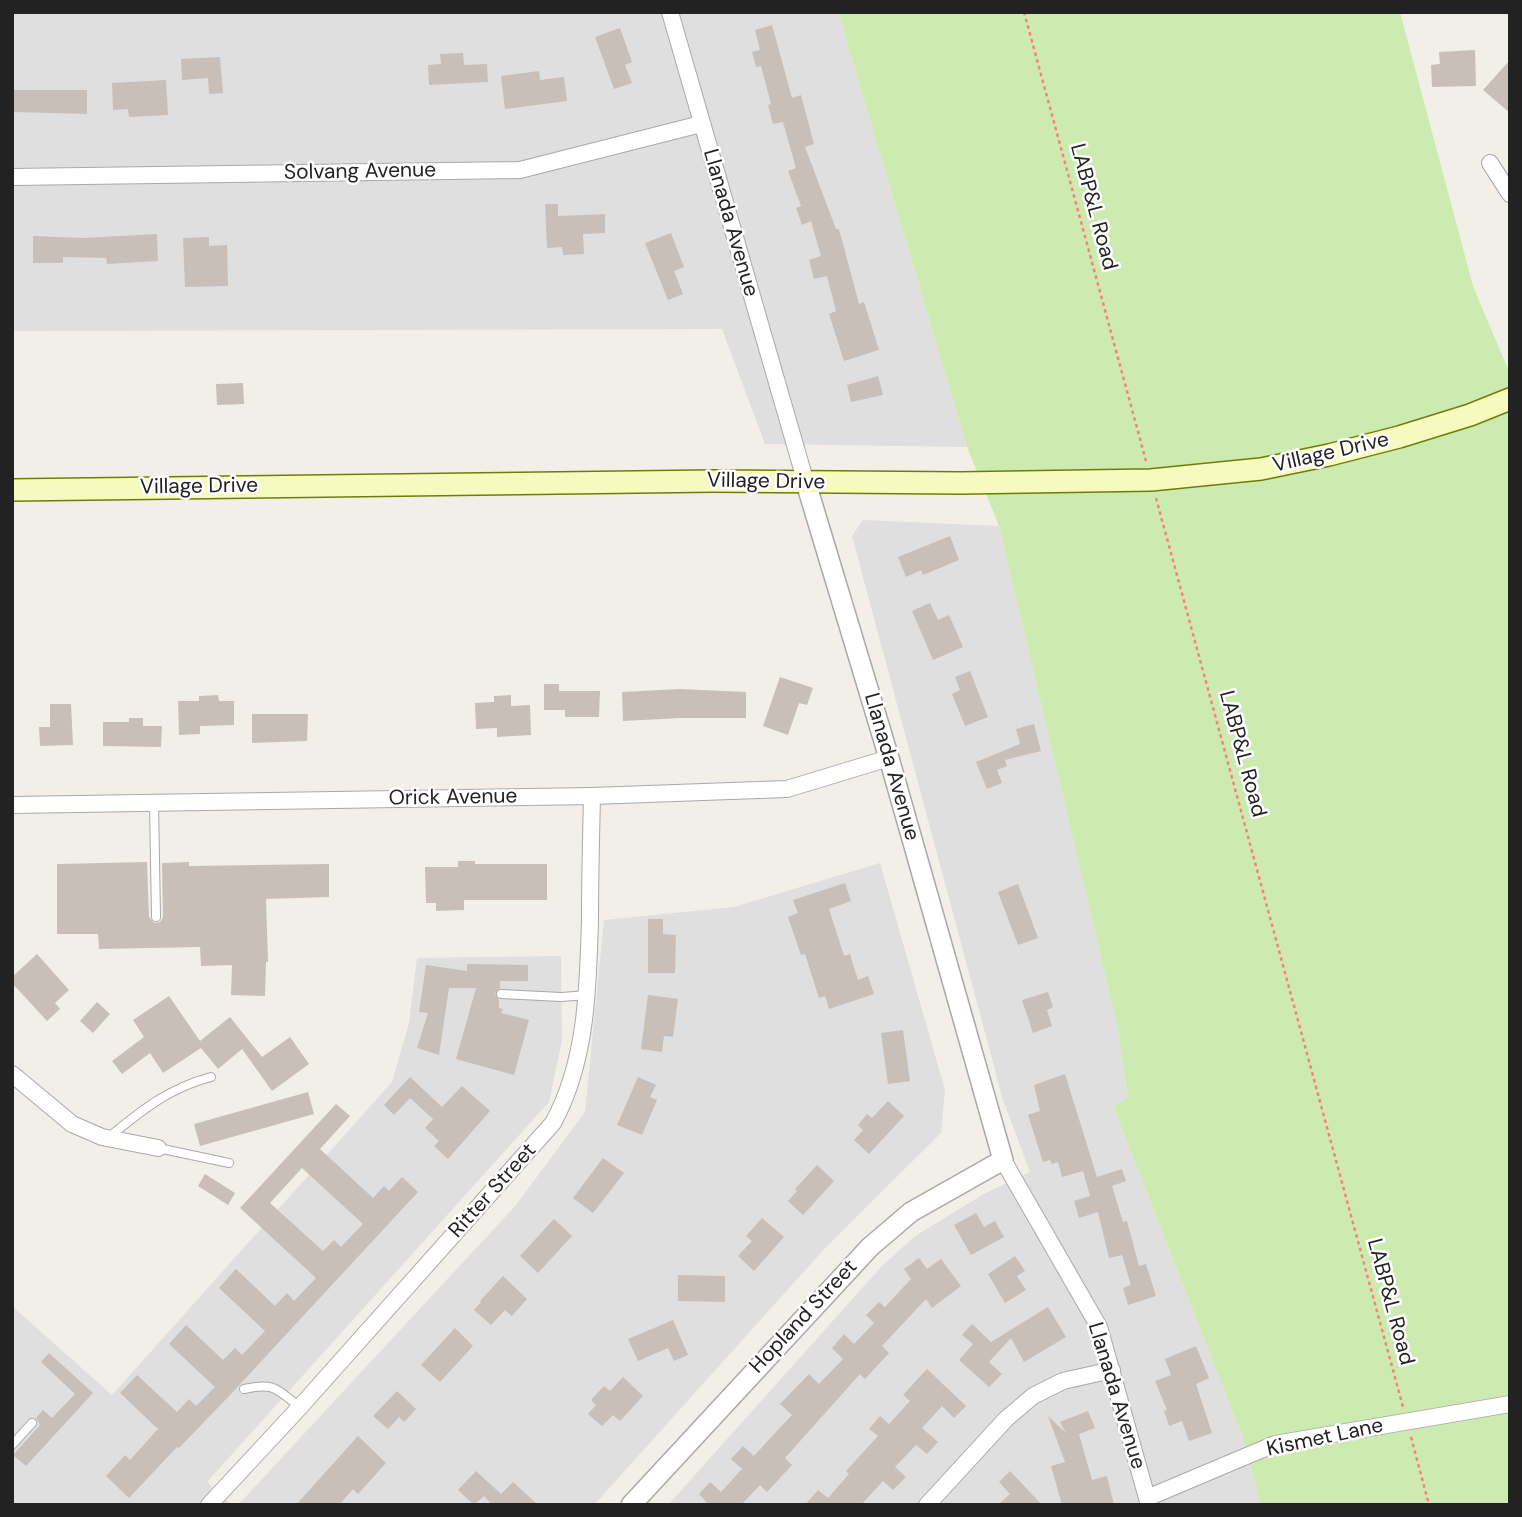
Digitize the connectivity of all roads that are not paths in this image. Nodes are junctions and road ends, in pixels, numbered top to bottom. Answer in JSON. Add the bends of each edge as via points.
{"nodes":[{"id":1,"x":670,"y":12,"type":"edge"},
{"id":2,"x":701,"y":124,"type":"junction"},
{"id":3,"x":1490,"y":163,"type":"dead end"},
{"id":4,"x":12,"y":177,"type":"edge"},
{"id":5,"x":1510,"y":194,"type":"edge"},
{"id":6,"x":1510,"y":399,"type":"edge"},
{"id":7,"x":806,"y":483,"type":"junction"},
{"id":8,"x":12,"y":490,"type":"edge"},
{"id":9,"x":889,"y":758,"type":"junction"},
{"id":10,"x":592,"y":796,"type":"junction"},
{"id":11,"x":154,"y":802,"type":"junction"},
{"id":12,"x":12,"y":804,"type":"edge"},
{"id":13,"x":156,"y":918,"type":"dead end"},
{"id":14,"x":501,"y":994,"type":"dead end"},
{"id":15,"x":588,"y":995,"type":"junction"},
{"id":16,"x":12,"y":1074,"type":"edge"},
{"id":17,"x":211,"y":1077,"type":"dead end"},
{"id":18,"x":108,"y":1138,"type":"junction"},
{"id":19,"x":158,"y":1148,"type":"joint"},
{"id":20,"x":1003,"y":1160,"type":"junction"},
{"id":21,"x":229,"y":1163,"type":"dead end"},
{"id":22,"x":1112,"y":1370,"type":"junction"},
{"id":23,"x":244,"y":1389,"type":"dead end"},
{"id":24,"x":1510,"y":1404,"type":"edge"},
{"id":25,"x":300,"y":1407,"type":"junction"},
{"id":26,"x":32,"y":1423,"type":"dead end"},
{"id":27,"x":12,"y":1445,"type":"edge"},
{"id":28,"x":1148,"y":1501,"type":"edge"},
{"id":29,"x":209,"y":1505,"type":"edge"},
{"id":30,"x":631,"y":1505,"type":"edge"},
{"id":31,"x":928,"y":1505,"type":"edge"}],
"edges":[{"from":1,"to":2,"type":"street","name":"Llanada Avenue"},
{"from":2,"to":4,"type":"street","name":"Solvang Avenue","via":[[520,170]]},
{"from":2,"to":7,"type":"street","name":"Llanada Avenue"},
{"from":3,"to":5,"type":"street"},
{"from":6,"to":7,"type":"main road","name":"Village Drive","via":[[1399,437],[1261,469],[1151,480]]},
{"from":7,"to":8,"type":"main road","name":"Village Drive"},
{"from":7,"to":9,"type":"street","name":"Llanada Avenue"},
{"from":9,"to":10,"type":"street","name":"Orick Avenue","via":[[787,789]]},
{"from":9,"to":20,"type":"street","name":"Llanada Avenue"},
{"from":10,"to":11,"type":"street","name":"Orick Avenue"},
{"from":10,"to":15,"type":"street","name":"Ritter Street"},
{"from":11,"to":12,"type":"street","name":"Orick Avenue"},
{"from":11,"to":13,"type":"lane"},
{"from":14,"to":15,"type":"lane"},
{"from":15,"to":25,"type":"street","name":"Ritter Street","via":[[577,1062],[553,1123]]},
{"from":16,"to":18,"type":"street","via":[[72,1124]]},
{"from":17,"to":18,"type":"lane","via":[[185,1084],[148,1105]]},
{"from":18,"to":19,"type":"street"},
{"from":19,"to":21,"type":"lane"},
{"from":20,"to":22,"type":"street","name":"Llanada Avenue","via":[[1099,1327]]},
{"from":20,"to":30,"type":"street","name":"Hopland Street","via":[[911,1212],[870,1247]]},
{"from":22,"to":28,"type":"street","name":"Llanada Avenue"},
{"from":22,"to":31,"type":"street","via":[[1063,1381],[1033,1396]]},
{"from":23,"to":25,"type":"lane","via":[[274,1388]]},
{"from":24,"to":28,"type":"street","name":"Kismet Lane","via":[[1275,1444]]},
{"from":25,"to":29,"type":"street","name":"Ritter Street"},
{"from":26,"to":27,"type":"lane"}]}
